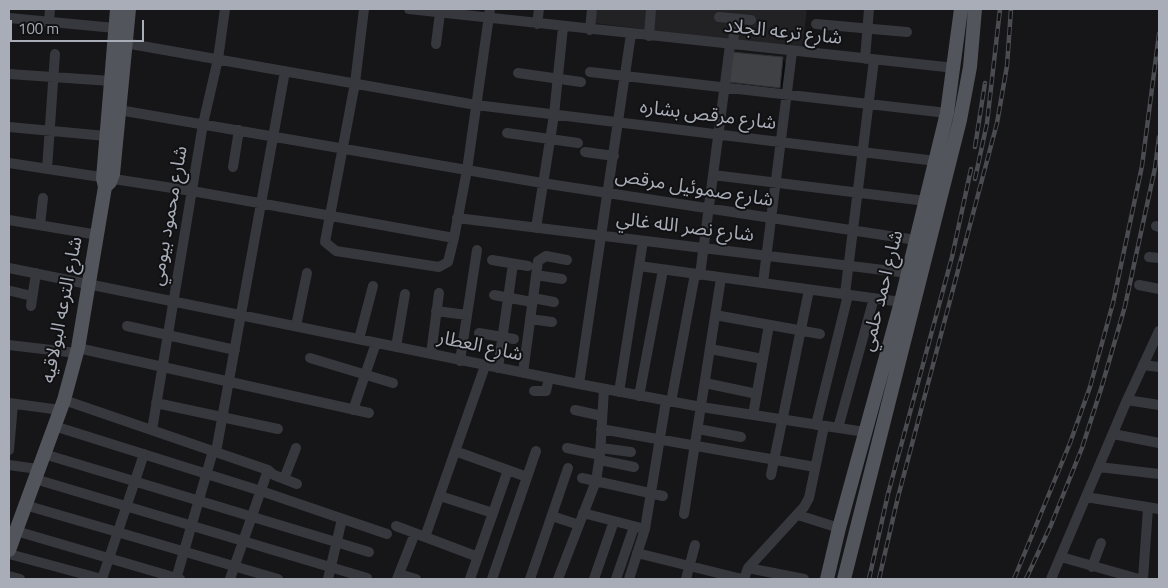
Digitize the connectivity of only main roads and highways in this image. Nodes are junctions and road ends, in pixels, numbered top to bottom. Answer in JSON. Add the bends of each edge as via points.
{"nodes":[{"id":1,"x":117,"y":9,"type":"edge"},
{"id":2,"x":129,"y":9,"type":"edge"},
{"id":3,"x":961,"y":9,"type":"edge"},
{"id":4,"x":975,"y":9,"type":"edge"},
{"id":5,"x":106,"y":181,"type":"junction"},
{"id":6,"x":14,"y":526,"type":"edge"},
{"id":7,"x":9,"y":550,"type":"edge"},
{"id":8,"x":827,"y":579,"type":"edge"},
{"id":9,"x":844,"y":579,"type":"edge"}],
"edges":[{"from":1,"to":5,"type":"main road","name":"شارع الترعه البولاقيه","via":[[106,136]]},
{"from":2,"to":5,"type":"main road","name":"شارع الترعه البولاقيه","via":[[119,110]]},
{"from":3,"to":8,"type":"main road","name":"شارع احمد حلمي","via":[[955,68],[936,160]]},
{"from":4,"to":9,"type":"main road","name":"شارع احمد حلمي","via":[[970,67],[960,120]]},
{"from":5,"to":6,"type":"main road","name":"شارع الترعه البولاقيه","via":[[78,350],[37,474]]},
{"from":6,"to":7,"type":"main road","name":"شارع الترعه البولاقيه"}]}
